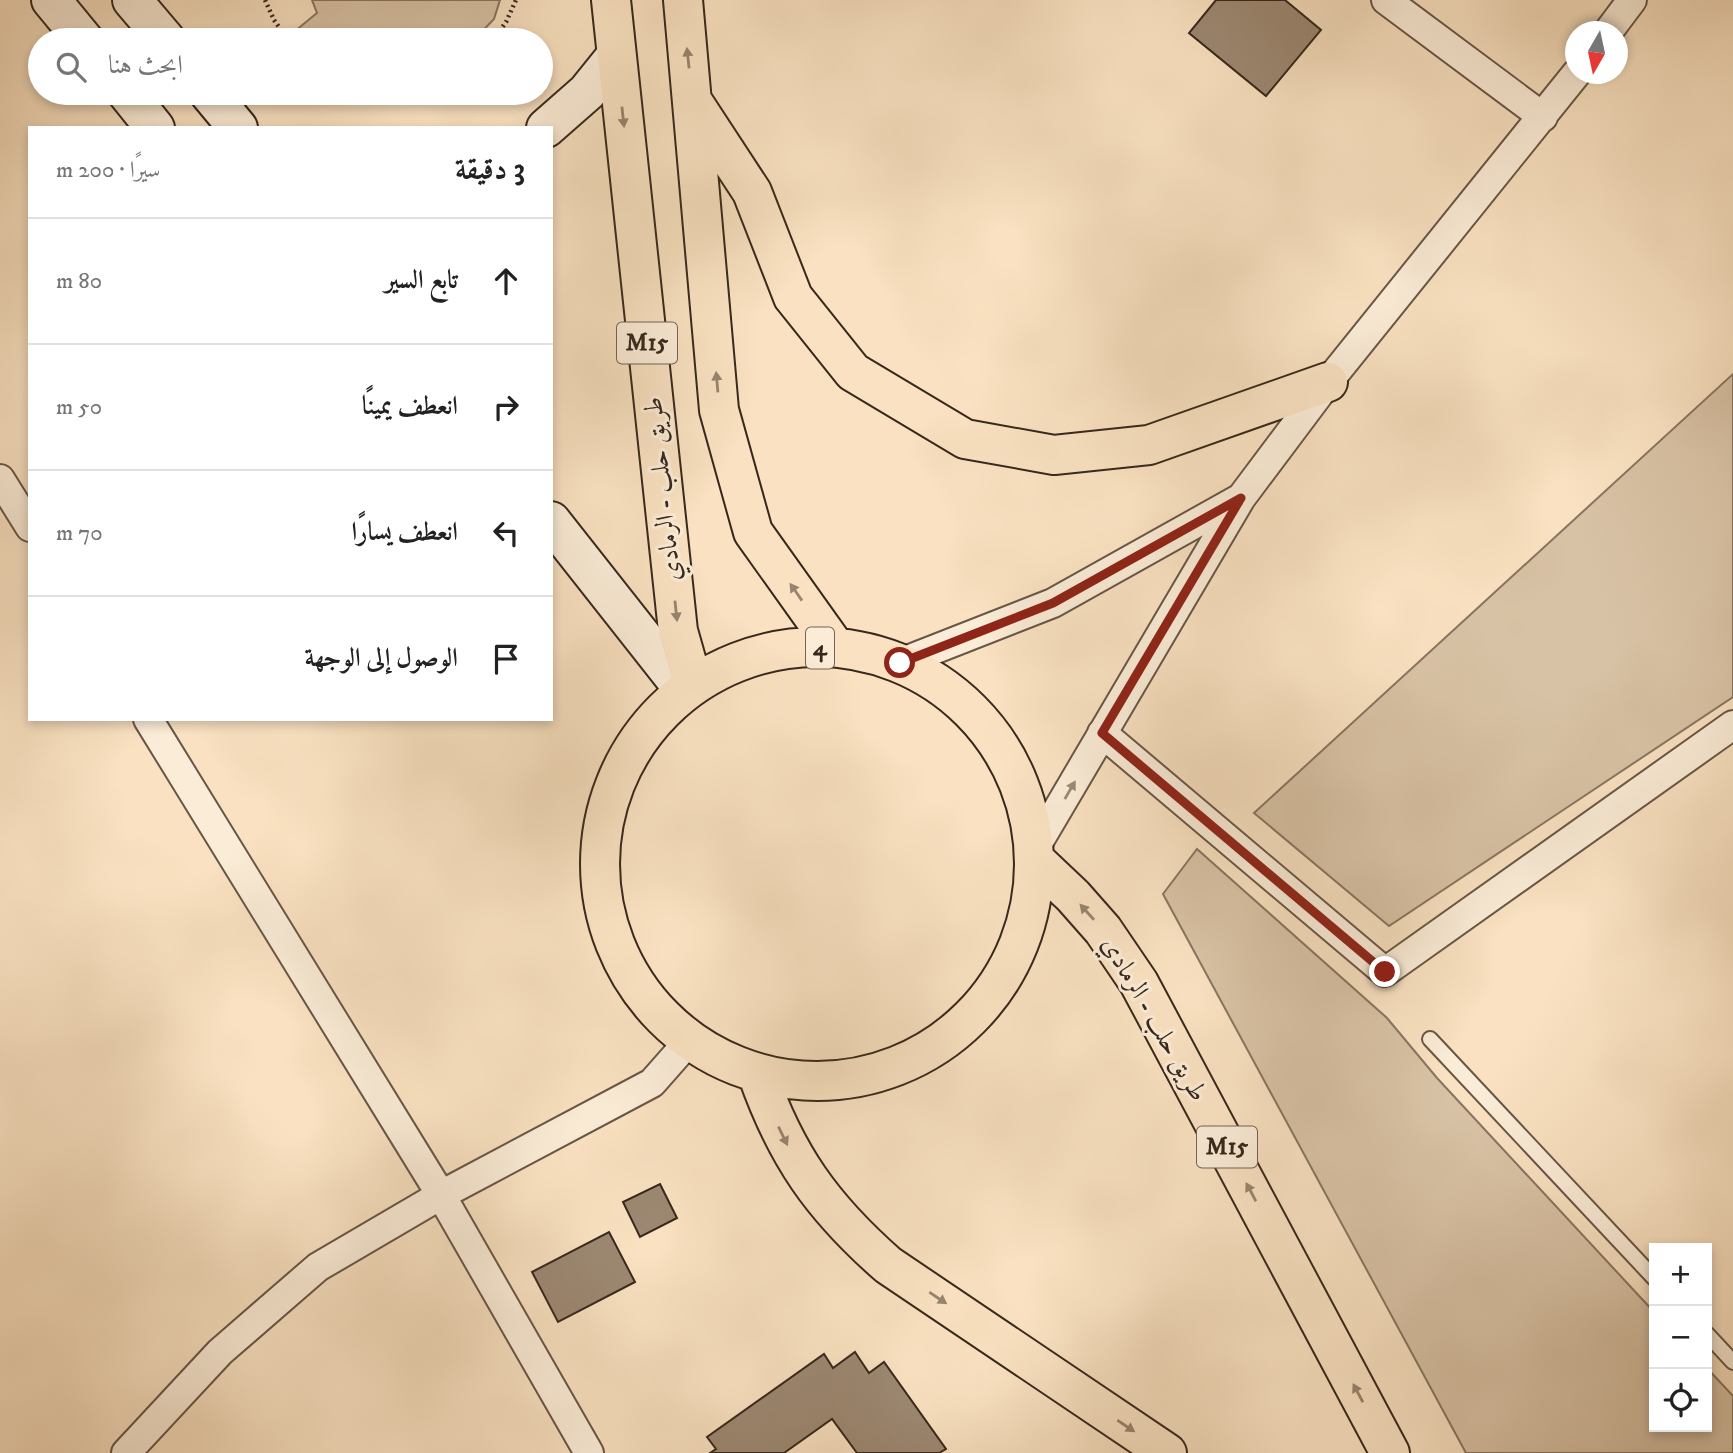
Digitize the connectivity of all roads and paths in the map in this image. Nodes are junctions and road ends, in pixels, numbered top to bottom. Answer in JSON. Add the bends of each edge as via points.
{"nodes":[{"id":1,"x":51,"y":0,"type":"edge"},
{"id":2,"x":132,"y":0,"type":"edge"},
{"id":3,"x":265,"y":0,"type":"edge"},
{"id":4,"x":516,"y":0,"type":"edge"},
{"id":5,"x":611,"y":0,"type":"edge"},
{"id":6,"x":683,"y":0,"type":"edge"},
{"id":7,"x":1385,"y":0,"type":"edge"},
{"id":8,"x":1632,"y":0,"type":"edge"},
{"id":9,"x":1616,"y":21,"type":"edge"},
{"id":10,"x":74,"y":28,"type":"edge"},
{"id":11,"x":156,"y":28,"type":"edge"},
{"id":12,"x":280,"y":28,"type":"edge"},
{"id":13,"x":502,"y":28,"type":"edge"},
{"id":14,"x":617,"y":55,"type":"junction"},
{"id":15,"x":1568,"y":84,"type":"edge"},
{"id":16,"x":693,"y":102,"type":"junction"},
{"id":17,"x":137,"y":105,"type":"edge"},
{"id":18,"x":219,"y":105,"type":"edge"},
{"id":19,"x":1543,"y":117,"type":"junction"},
{"id":20,"x":153,"y":126,"type":"edge"},
{"id":21,"x":236,"y":126,"type":"edge"},
{"id":22,"x":548,"y":126,"type":"edge"},
{"id":23,"x":1328,"y":382,"type":"junction"},
{"id":24,"x":0,"y":479,"type":"edge"},
{"id":25,"x":1241,"y":498,"type":"junction"},
{"id":26,"x":553,"y":523,"type":"edge"},
{"id":27,"x":28,"y":524,"type":"edge"},
{"id":28,"x":835,"y":647,"type":"junction"},
{"id":29,"x":900,"y":663,"type":"junction"},
{"id":30,"x":689,"y":687,"type":"junction"},
{"id":31,"x":149,"y":721,"type":"edge"},
{"id":32,"x":1733,"y":725,"type":"edge"},
{"id":33,"x":1102,"y":733,"type":"junction"},
{"id":34,"x":1035,"y":855,"type":"junction"},
{"id":35,"x":1430,"y":1039,"type":"dead end"},
{"id":36,"x":689,"y":1041,"type":"junction"},
{"id":37,"x":757,"y":1073,"type":"junction"},
{"id":38,"x":442,"y":1195,"type":"junction"},
{"id":39,"x":1649,"y":1273,"type":"edge"},
{"id":40,"x":1712,"y":1339,"type":"edge"},
{"id":41,"x":1733,"y":1362,"type":"edge"},
{"id":42,"x":126,"y":1453,"type":"edge"},
{"id":43,"x":589,"y":1453,"type":"edge"},
{"id":44,"x":1167,"y":1453,"type":"edge"},
{"id":45,"x":1391,"y":1453,"type":"edge"}],
"edges":[{"from":1,"to":10,"type":"main road"},
{"from":2,"to":11,"type":"main road"},
{"from":3,"to":12,"type":"path"},
{"from":4,"to":13,"type":"path"},
{"from":5,"to":14,"type":"highway","name":"طريق حلب - الرمادي","number":"M15"},
{"from":16,"to":6,"type":"highway","number":"M15","one_way":true},
{"from":7,"to":19,"type":"street"},
{"from":8,"to":9,"type":"street"},
{"from":14,"to":22,"type":"main road","via":[[587,92]]},
{"from":14,"to":30,"type":"highway","name":"طريق حلب - الرمادي","number":"M15","one_way":true,"via":[[678,631]]},
{"from":15,"to":19,"type":"street"},
{"from":16,"to":23,"type":"highway","via":[[752,192],[793,297],[853,372],[965,439],[1054,455],[1149,445]]},
{"from":28,"to":16,"type":"highway","number":"M15","one_way":true,"via":[[753,531],[719,410]]},
{"from":17,"to":20,"type":"main road"},
{"from":18,"to":21,"type":"main road"},
{"from":19,"to":23,"type":"street"},
{"from":23,"to":25,"type":"street"},
{"from":24,"to":27,"type":"street"},
{"from":25,"to":29,"type":"street","via":[[1053,603]]},
{"from":25,"to":33,"type":"street"},
{"from":26,"to":30,"type":"main road"},
{"from":28,"to":29,"type":"highway","number":"4"},
{"from":28,"to":30,"type":"highway","number":"4","via":[[785,649],[737,661]]},
{"from":29,"to":34,"type":"highway","number":"4","via":[[952,694],[994,737],[1022,790]]},
{"from":30,"to":36,"type":"highway","number":"4","via":[[643,731],[614,782],[600,838],[601,896],[616,952],[647,1001]]},
{"from":31,"to":38,"type":"street"},
{"from":32,"to":33,"type":"street","via":[[1385,972]]},
{"from":34,"to":33,"type":"street","one_way":true},
{"from":34,"to":37,"type":"highway","number":"4","via":[[1029,919],[1007,972],[972,1018],[926,1054],[871,1075],[813,1082]]},
{"from":45,"to":34,"type":"highway","name":"طريق حلب - الرمادي","number":"M15","one_way":true,"via":[[1139,983],[1103,930]]},
{"from":35,"to":39,"type":"lane"},
{"from":36,"to":37,"type":"highway","number":"4"},
{"from":36,"to":38,"type":"street","via":[[652,1083]]},
{"from":37,"to":44,"type":"highway","one_way":true,"via":[[781,1134],[807,1179],[859,1239],[888,1265]]},
{"from":38,"to":42,"type":"street","via":[[318,1267],[220,1352]]},
{"from":38,"to":43,"type":"street"},
{"from":40,"to":41,"type":"lane"}]}
